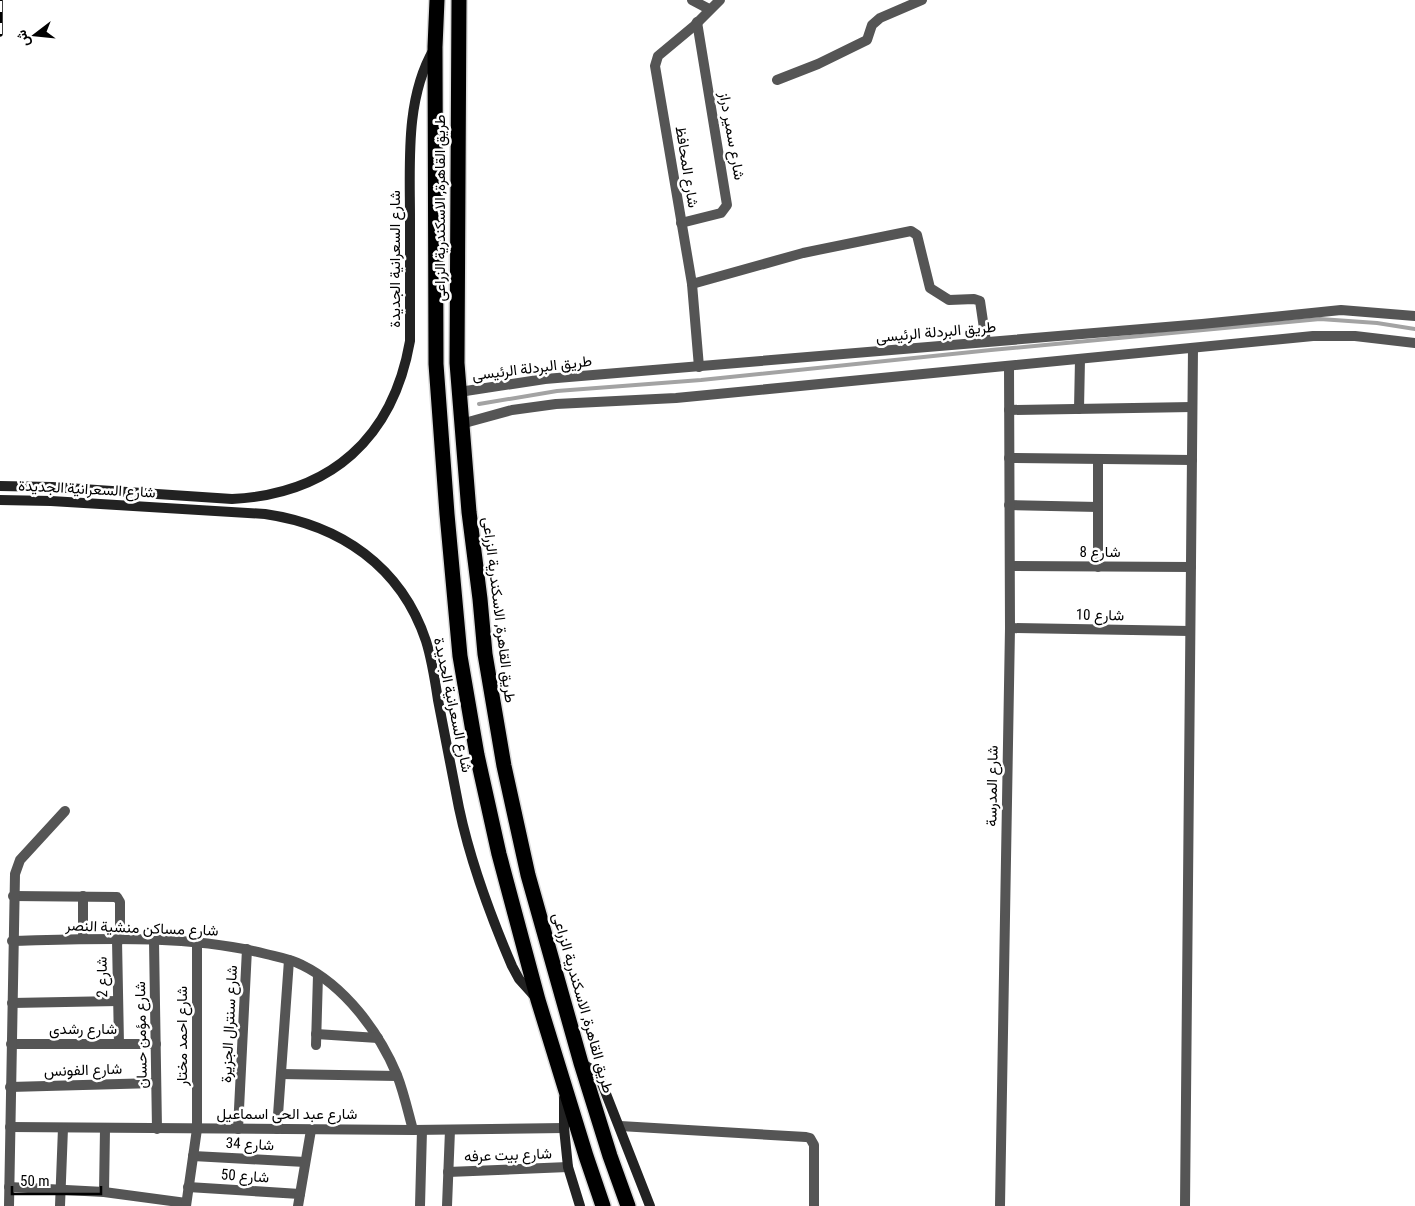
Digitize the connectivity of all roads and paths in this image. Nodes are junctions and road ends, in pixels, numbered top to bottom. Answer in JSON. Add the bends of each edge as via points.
{"nodes":[{"id":1,"x":437,"y":0,"type":"edge"},
{"id":2,"x":459,"y":0,"type":"edge"},
{"id":3,"x":692,"y":0,"type":"edge"},
{"id":4,"x":720,"y":0,"type":"edge"},
{"id":5,"x":922,"y":0,"type":"edge"},
{"id":6,"x":709,"y":9,"type":"junction"},
{"id":7,"x":697,"y":22,"type":"junction"},
{"id":8,"x":435,"y":48,"type":"junction"},
{"id":9,"x":777,"y":80,"type":"dead end"},
{"id":10,"x":681,"y":223,"type":"junction"},
{"id":11,"x":692,"y":284,"type":"junction"},
{"id":12,"x":1415,"y":316,"type":"edge"},
{"id":13,"x":986,"y":342,"type":"junction"},
{"id":14,"x":1415,"y":343,"type":"edge"},
{"id":15,"x":1193,"y":348,"type":"junction"},
{"id":16,"x":1080,"y":359,"type":"junction"},
{"id":17,"x":1009,"y":366,"type":"junction"},
{"id":18,"x":699,"y":367,"type":"junction"},
{"id":19,"x":459,"y":392,"type":"junction"},
{"id":20,"x":1192,"y":407,"type":"junction"},
{"id":21,"x":1079,"y":409,"type":"junction"},
{"id":22,"x":1009,"y":410,"type":"junction"},
{"id":23,"x":461,"y":424,"type":"junction"},
{"id":24,"x":1009,"y":458,"type":"junction"},
{"id":25,"x":1098,"y":459,"type":"junction"},
{"id":26,"x":1192,"y":460,"type":"junction"},
{"id":27,"x":0,"y":486,"type":"edge"},
{"id":28,"x":0,"y":500,"type":"edge"},
{"id":29,"x":1010,"y":505,"type":"junction"},
{"id":30,"x":1098,"y":507,"type":"junction"},
{"id":31,"x":1010,"y":566,"type":"junction"},
{"id":32,"x":1098,"y":567,"type":"junction"},
{"id":33,"x":1190,"y":567,"type":"junction"},
{"id":34,"x":1010,"y":628,"type":"junction"},
{"id":35,"x":1190,"y":631,"type":"junction"},
{"id":36,"x":66,"y":811,"type":"dead end"},
{"id":37,"x":13,"y":896,"type":"junction"},
{"id":38,"x":83,"y":896,"type":"junction"},
{"id":39,"x":83,"y":939,"type":"junction"},
{"id":40,"x":118,"y":940,"type":"junction"},
{"id":41,"x":12,"y":941,"type":"junction"},
{"id":42,"x":154,"y":941,"type":"junction"},
{"id":43,"x":197,"y":943,"type":"junction"},
{"id":44,"x":247,"y":949,"type":"junction"},
{"id":45,"x":289,"y":960,"type":"junction"},
{"id":46,"x":318,"y":975,"type":"junction"},
{"id":47,"x":538,"y":1000,"type":"junction"},
{"id":48,"x":118,"y":1001,"type":"junction"},
{"id":49,"x":12,"y":1003,"type":"junction"},
{"id":50,"x":378,"y":1038,"type":"junction"},
{"id":51,"x":11,"y":1044,"type":"junction"},
{"id":52,"x":119,"y":1044,"type":"junction"},
{"id":53,"x":156,"y":1044,"type":"junction"},
{"id":54,"x":581,"y":1063,"type":"junction"},
{"id":55,"x":281,"y":1074,"type":"junction"},
{"id":56,"x":397,"y":1076,"type":"junction"},
{"id":57,"x":156,"y":1083,"type":"junction"},
{"id":58,"x":10,"y":1087,"type":"junction"},
{"id":59,"x":564,"y":1087,"type":"junction"},
{"id":60,"x":620,"y":1126,"type":"junction"},
{"id":61,"x":10,"y":1128,"type":"junction"},
{"id":62,"x":63,"y":1128,"type":"junction"},
{"id":63,"x":105,"y":1128,"type":"junction"},
{"id":64,"x":564,"y":1128,"type":"junction"},
{"id":65,"x":157,"y":1129,"type":"junction"},
{"id":66,"x":196,"y":1129,"type":"junction"},
{"id":67,"x":238,"y":1129,"type":"junction"},
{"id":68,"x":277,"y":1129,"type":"junction"},
{"id":69,"x":311,"y":1130,"type":"junction"},
{"id":70,"x":418,"y":1130,"type":"junction"},
{"id":71,"x":450,"y":1130,"type":"junction"},
{"id":72,"x":193,"y":1156,"type":"junction"},
{"id":73,"x":305,"y":1162,"type":"junction"},
{"id":74,"x":568,"y":1168,"type":"junction"},
{"id":75,"x":448,"y":1172,"type":"junction"},
{"id":76,"x":9,"y":1187,"type":"junction"},
{"id":77,"x":188,"y":1187,"type":"junction"},
{"id":78,"x":61,"y":1189,"type":"junction"},
{"id":79,"x":104,"y":1192,"type":"junction"},
{"id":80,"x":300,"y":1194,"type":"junction"},
{"id":81,"x":186,"y":1205,"type":"edge"},
{"id":82,"x":9,"y":1206,"type":"edge"},
{"id":83,"x":60,"y":1206,"type":"edge"},
{"id":84,"x":298,"y":1206,"type":"edge"},
{"id":85,"x":420,"y":1206,"type":"edge"},
{"id":86,"x":447,"y":1206,"type":"edge"},
{"id":87,"x":580,"y":1206,"type":"edge"},
{"id":88,"x":603,"y":1206,"type":"edge"},
{"id":89,"x":628,"y":1206,"type":"edge"},
{"id":90,"x":650,"y":1206,"type":"edge"},
{"id":91,"x":814,"y":1206,"type":"edge"},
{"id":92,"x":1000,"y":1206,"type":"edge"},
{"id":93,"x":1186,"y":1206,"type":"edge"}],
"edges":[{"from":1,"to":8,"type":"highway","name":"طريق القاهرة, الاسكندرية الزراعى"},
{"from":2,"to":19,"type":"highway","name":"طريق القاهرة, الاسكندرية الزراعى"},
{"from":3,"to":6,"type":"street"},
{"from":4,"to":6,"type":"street","name":"شارع المحافظ"},
{"from":5,"to":9,"type":"street","via":[[880,18],[872,25],[867,40]]},
{"from":6,"to":7,"type":"street","name":"شارع المحافظ"},
{"from":7,"to":10,"type":"street","name":"شارع المحافظ","via":[[658,56],[656,66]]},
{"from":7,"to":10,"type":"street","name":"شارع سمير دراز","via":[[727,205],[721,213]]},
{"from":8,"to":27,"type":"street","name":"شارع السعرانية الجديدة","via":[[421,74],[414,103],[410,166],[410,340],[406,362],[392,403],[372,434],[352,455],[296,488],[232,499]]},
{"from":8,"to":47,"type":"highway","name":"طريق القاهرة, الاسكندرية الزراعى","via":[[436,364],[460,656],[499,854]]},
{"from":10,"to":11,"type":"street","name":"شارع المحافظ"},
{"from":11,"to":13,"type":"street","via":[[803,253],[911,231],[917,235],[930,288],[949,300],[980,301]]},
{"from":11,"to":18,"type":"street","name":"شارع المحافظ"},
{"from":12,"to":13,"type":"street","name":"طريق البردلة الرئيسى","via":[[1341,310]]},
{"from":13,"to":18,"type":"street","name":"طريق البردلة الرئيسى"},
{"from":14,"to":15,"type":"street","via":[[1330,335]]},
{"from":15,"to":16,"type":"street"},
{"from":15,"to":20,"type":"street"},
{"from":16,"to":17,"type":"street"},
{"from":16,"to":21,"type":"street"},
{"from":17,"to":22,"type":"street","name":"شارع المدرسة"},
{"from":17,"to":23,"type":"street","via":[[676,398],[556,404],[512,410]]},
{"from":18,"to":19,"type":"street","name":"طريق البردلة الرئيسى","via":[[545,380]]},
{"from":19,"to":23,"type":"highway","name":"طريق القاهرة, الاسكندرية الزراعى"},
{"from":20,"to":21,"type":"street"},
{"from":20,"to":26,"type":"street"},
{"from":21,"to":22,"type":"street"},
{"from":22,"to":24,"type":"street","name":"شارع المدرسة"},
{"from":23,"to":54,"type":"highway","name":"طريق القاهرة, الاسكندرية الزراعى","via":[[485,654],[504,766],[533,892]]},
{"from":24,"to":25,"type":"street"},
{"from":24,"to":29,"type":"street","name":"شارع المدرسة"},
{"from":25,"to":26,"type":"street"},
{"from":25,"to":30,"type":"street"},
{"from":26,"to":33,"type":"street"},
{"from":28,"to":47,"type":"street","name":"شارع السعرانية الجديدة","via":[[265,514],[308,522],[328,530],[364,553],[390,578],[408,602],[426,641],[459,808],[473,860],[512,966]]},
{"from":29,"to":30,"type":"street"},
{"from":29,"to":31,"type":"street","name":"شارع المدرسة"},
{"from":30,"to":32,"type":"street"},
{"from":31,"to":32,"type":"street","name":"شارع 8"},
{"from":31,"to":34,"type":"street","name":"شارع المدرسة"},
{"from":32,"to":33,"type":"street","name":"شارع 8"},
{"from":33,"to":35,"type":"street"},
{"from":34,"to":35,"type":"street","name":"شارع 10"},
{"from":34,"to":92,"type":"street","name":"شارع المدرسة"},
{"from":35,"to":93,"type":"street"},
{"from":36,"to":37,"type":"street","via":[[18,863]]},
{"from":37,"to":38,"type":"street"},
{"from":37,"to":41,"type":"street"},
{"from":38,"to":39,"type":"street"},
{"from":38,"to":40,"type":"street","name":"شارع 2","via":[[117,896],[120,902]]},
{"from":39,"to":40,"type":"street","name":"شارع مساكن منشية النصر"},
{"from":39,"to":41,"type":"street","name":"شارع مساكن منشية النصر"},
{"from":40,"to":42,"type":"street","name":"شارع مساكن منشية النصر"},
{"from":40,"to":48,"type":"street","name":"شارع 2"},
{"from":41,"to":49,"type":"street"},
{"from":42,"to":43,"type":"street","name":"شارع مساكن منشية النصر"},
{"from":42,"to":53,"type":"street","name":"شارع مؤمن حسان"},
{"from":43,"to":44,"type":"street","name":"شارع مساكن منشية النصر"},
{"from":43,"to":66,"type":"street","name":"شارع احمد مختار"},
{"from":44,"to":45,"type":"street","name":"شارع مساكن منشية النصر"},
{"from":44,"to":67,"type":"street","name":"شارع سنترال الجزيرة"},
{"from":45,"to":46,"type":"street","name":"شارع مساكن منشية النصر"},
{"from":45,"to":55,"type":"street"},
{"from":46,"to":50,"type":"street","name":"شارع مساكن منشية النصر","via":[[334,986]]},
{"from":46,"to":50,"type":"street","via":[[316,1040]]},
{"from":47,"to":59,"type":"highway","name":"طريق القاهرة, الاسكندرية الزراعى"},
{"from":48,"to":49,"type":"street"},
{"from":48,"to":52,"type":"street","name":"شارع 2"},
{"from":49,"to":51,"type":"street"},
{"from":50,"to":56,"type":"street","name":"شارع مساكن منشية النصر"},
{"from":51,"to":52,"type":"street","name":"شارع رشدى"},
{"from":51,"to":58,"type":"street"},
{"from":52,"to":53,"type":"street","name":"شارع رشدى"},
{"from":53,"to":57,"type":"street","name":"شارع مؤمن حسان"},
{"from":54,"to":60,"type":"street","via":[[601,1081]]},
{"from":54,"to":89,"type":"highway","name":"طريق القاهرة, الاسكندرية الزراعى"},
{"from":55,"to":56,"type":"street"},
{"from":55,"to":68,"type":"street"},
{"from":56,"to":70,"type":"street","name":"شارع مساكن منشية النصر"},
{"from":57,"to":58,"type":"street","name":"شارع الفونس"},
{"from":57,"to":65,"type":"street","name":"شارع مؤمن حسان"},
{"from":58,"to":61,"type":"street"},
{"from":59,"to":64,"type":"street"},
{"from":59,"to":88,"type":"highway","name":"طريق القاهرة, الاسكندرية الزراعى"},
{"from":60,"to":90,"type":"street"},
{"from":60,"to":91,"type":"street","via":[[810,1138],[814,1145]]},
{"from":61,"to":62,"type":"street","name":"شارع عبد الحى اسماعيل"},
{"from":61,"to":76,"type":"street"},
{"from":62,"to":63,"type":"street","name":"شارع عبد الحى اسماعيل"},
{"from":62,"to":78,"type":"street"},
{"from":63,"to":65,"type":"street","name":"شارع عبد الحى اسماعيل"},
{"from":63,"to":79,"type":"street"},
{"from":64,"to":71,"type":"street","name":"شارع عبد الحى اسماعيل"},
{"from":64,"to":74,"type":"street"},
{"from":65,"to":66,"type":"street","name":"شارع عبد الحى اسماعيل"},
{"from":66,"to":67,"type":"street","name":"شارع عبد الحى اسماعيل"},
{"from":66,"to":72,"type":"street","name":"شارع احمد مختار"},
{"from":67,"to":68,"type":"street","name":"شارع عبد الحى اسماعيل"},
{"from":68,"to":69,"type":"street","name":"شارع عبد الحى اسماعيل"},
{"from":69,"to":70,"type":"street","name":"شارع عبد الحى اسماعيل"},
{"from":69,"to":73,"type":"street"},
{"from":70,"to":71,"type":"street","name":"شارع عبد الحى اسماعيل"},
{"from":70,"to":85,"type":"street","name":"شارع مساكن منشية النصر"},
{"from":71,"to":75,"type":"street"},
{"from":72,"to":73,"type":"street","name":"شارع 34"},
{"from":72,"to":77,"type":"street","name":"شارع احمد مختار"},
{"from":73,"to":80,"type":"street"},
{"from":74,"to":75,"type":"street","name":"شارع بيت عرفه"},
{"from":74,"to":87,"type":"street"},
{"from":75,"to":86,"type":"street"},
{"from":76,"to":78,"type":"street"},
{"from":76,"to":82,"type":"street"},
{"from":77,"to":80,"type":"street","name":"شارع 50"},
{"from":77,"to":81,"type":"street","name":"شارع احمد مختار"},
{"from":78,"to":79,"type":"street"},
{"from":78,"to":83,"type":"street"},
{"from":79,"to":81,"type":"street"},
{"from":80,"to":84,"type":"street"}]}
